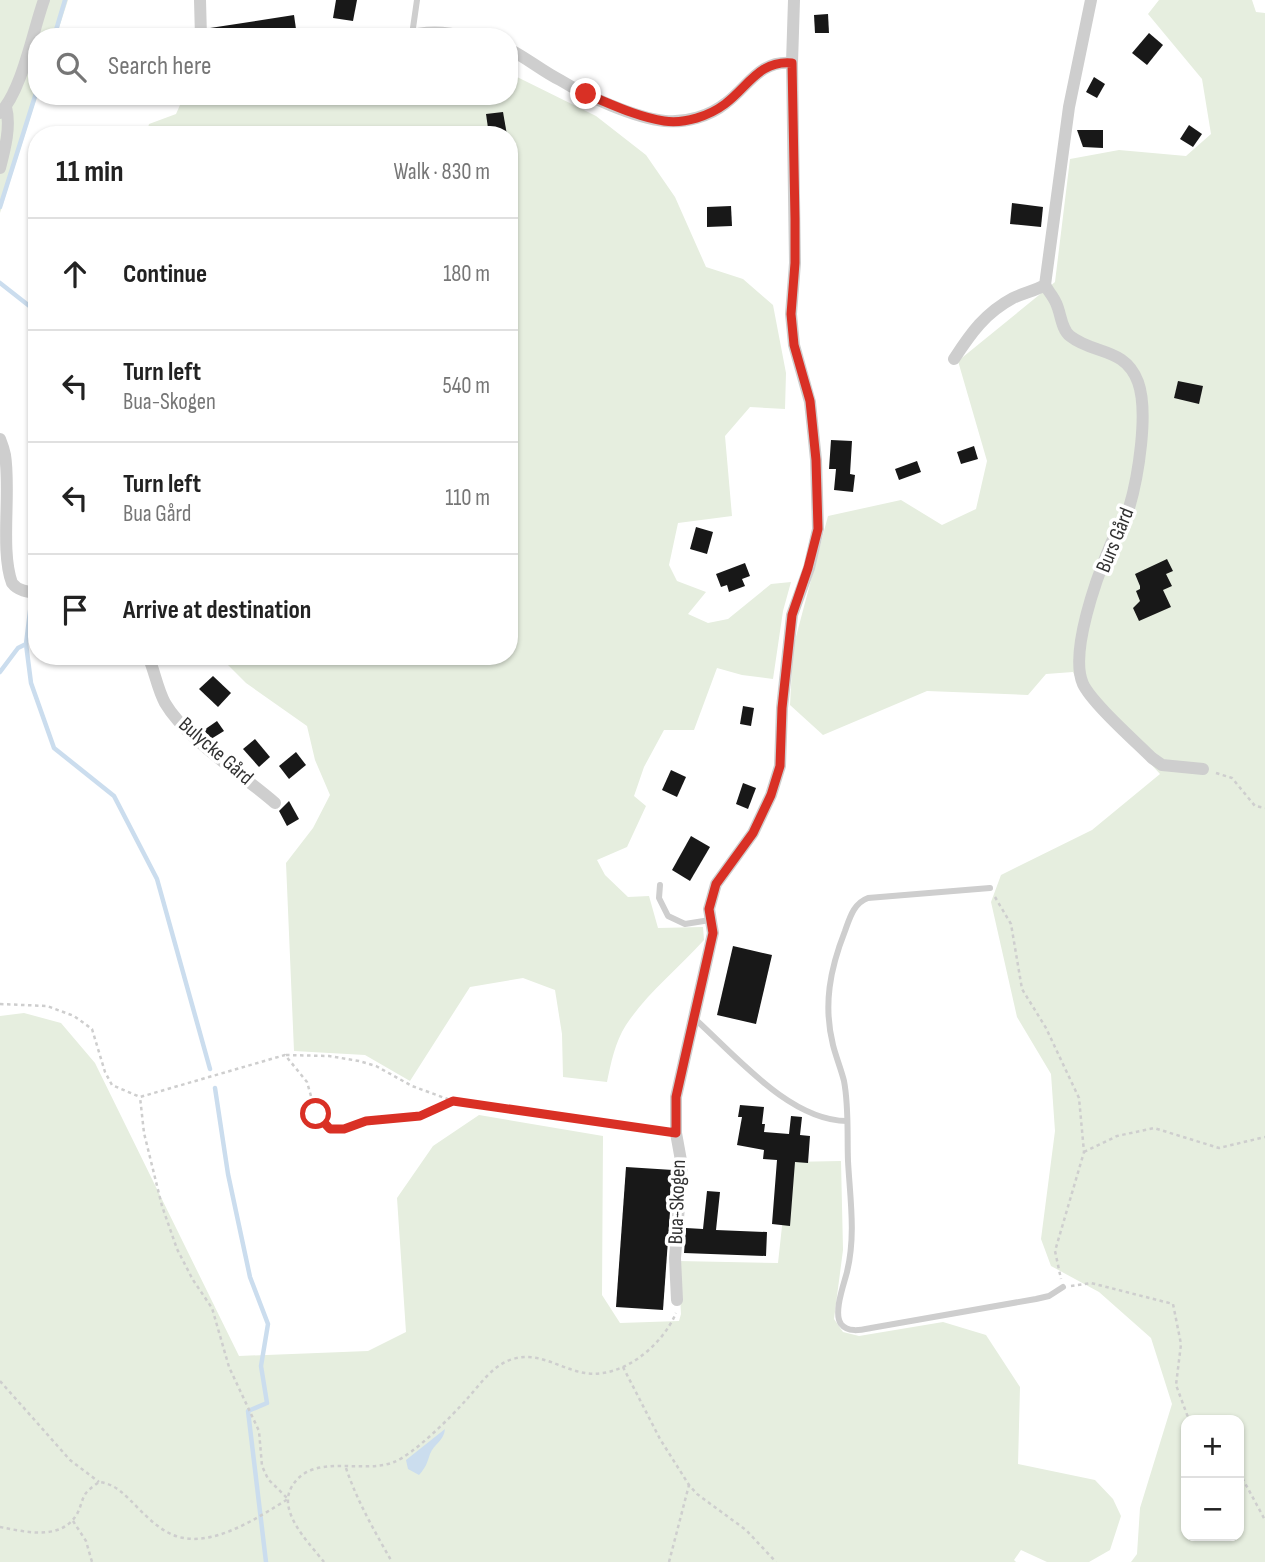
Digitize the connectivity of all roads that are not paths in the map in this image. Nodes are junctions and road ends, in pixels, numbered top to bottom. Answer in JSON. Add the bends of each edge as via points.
{"nodes":[{"id":1,"x":44,"y":0,"type":"edge"},
{"id":2,"x":200,"y":0,"type":"edge"},
{"id":3,"x":417,"y":0,"type":"edge"},
{"id":4,"x":794,"y":0,"type":"edge"},
{"id":5,"x":1091,"y":0,"type":"edge"},
{"id":6,"x":35,"y":28,"type":"edge"},
{"id":7,"x":201,"y":28,"type":"edge"},
{"id":8,"x":411,"y":28,"type":"edge"},
{"id":9,"x":28,"y":51,"type":"edge"},
{"id":10,"x":518,"y":54,"type":"edge"},
{"id":11,"x":792,"y":63,"type":"junction"},
{"id":12,"x":3,"y":110,"type":"edge"},
{"id":13,"x":0,"y":168,"type":"edge"},
{"id":14,"x":1045,"y":285,"type":"junction"},
{"id":15,"x":954,"y":359,"type":"dead end"},
{"id":16,"x":0,"y":439,"type":"edge"},
{"id":17,"x":28,"y":591,"type":"edge"},
{"id":18,"x":151,"y":665,"type":"edge"},
{"id":19,"x":1203,"y":769,"type":"road end"},
{"id":20,"x":275,"y":803,"type":"dead end"},
{"id":21,"x":660,"y":885,"type":"dead end"},
{"id":22,"x":990,"y":888,"type":"road end"},
{"id":23,"x":710,"y":920,"type":"junction"},
{"id":24,"x":692,"y":1017,"type":"junction"},
{"id":25,"x":846,"y":1121,"type":"junction"},
{"id":26,"x":1063,"y":1287,"type":"road end"},
{"id":27,"x":677,"y":1300,"type":"road end"}],
"edges":[{"from":1,"to":6,"type":"street"},
{"from":2,"to":7,"type":"street"},
{"from":3,"to":8,"type":"lane"},
{"from":4,"to":11,"type":"street","name":"Bua-Skogen"},
{"from":5,"to":14,"type":"street","via":[[1069,107]]},
{"from":9,"to":12,"type":"street"},
{"from":10,"to":11,"type":"street","via":[[586,94],[664,121],[706,115],[726,103],[760,69]]},
{"from":11,"to":23,"type":"street","name":"Bua-Skogen","via":[[795,230],[791,314],[794,345],[810,401],[818,529],[792,615],[780,766],[753,833],[716,884]]},
{"from":12,"to":13,"type":"street","via":[[8,114]]},
{"from":14,"to":15,"type":"street","via":[[1013,298],[987,317]]},
{"from":14,"to":19,"type":"street","name":"Burs Gård","via":[[1069,336],[1127,364],[1142,399],[1142,432],[1128,511],[1110,544],[1082,634],[1079,671],[1084,687],[1161,765]]},
{"from":16,"to":17,"type":"street","via":[[5,455],[1,536],[6,568],[12,583]]},
{"from":18,"to":20,"type":"street","name":"Bulycke Gård","via":[[174,715]]},
{"from":21,"to":23,"type":"lane","via":[[662,906],[672,919],[685,924]]},
{"from":22,"to":25,"type":"lane","via":[[868,898],[856,905],[836,958],[827,1007],[844,1081]]},
{"from":23,"to":24,"type":"street","name":"Bua-Skogen","via":[[713,933]]},
{"from":24,"to":25,"type":"lane","via":[[766,1084],[824,1120]]},
{"from":24,"to":27,"type":"street","name":"Bua-Skogen","via":[[676,1097],[682,1166],[675,1258]]},
{"from":25,"to":26,"type":"lane","via":[[852,1236],[838,1313],[841,1324],[850,1329],[871,1328],[1036,1299]]}]}
